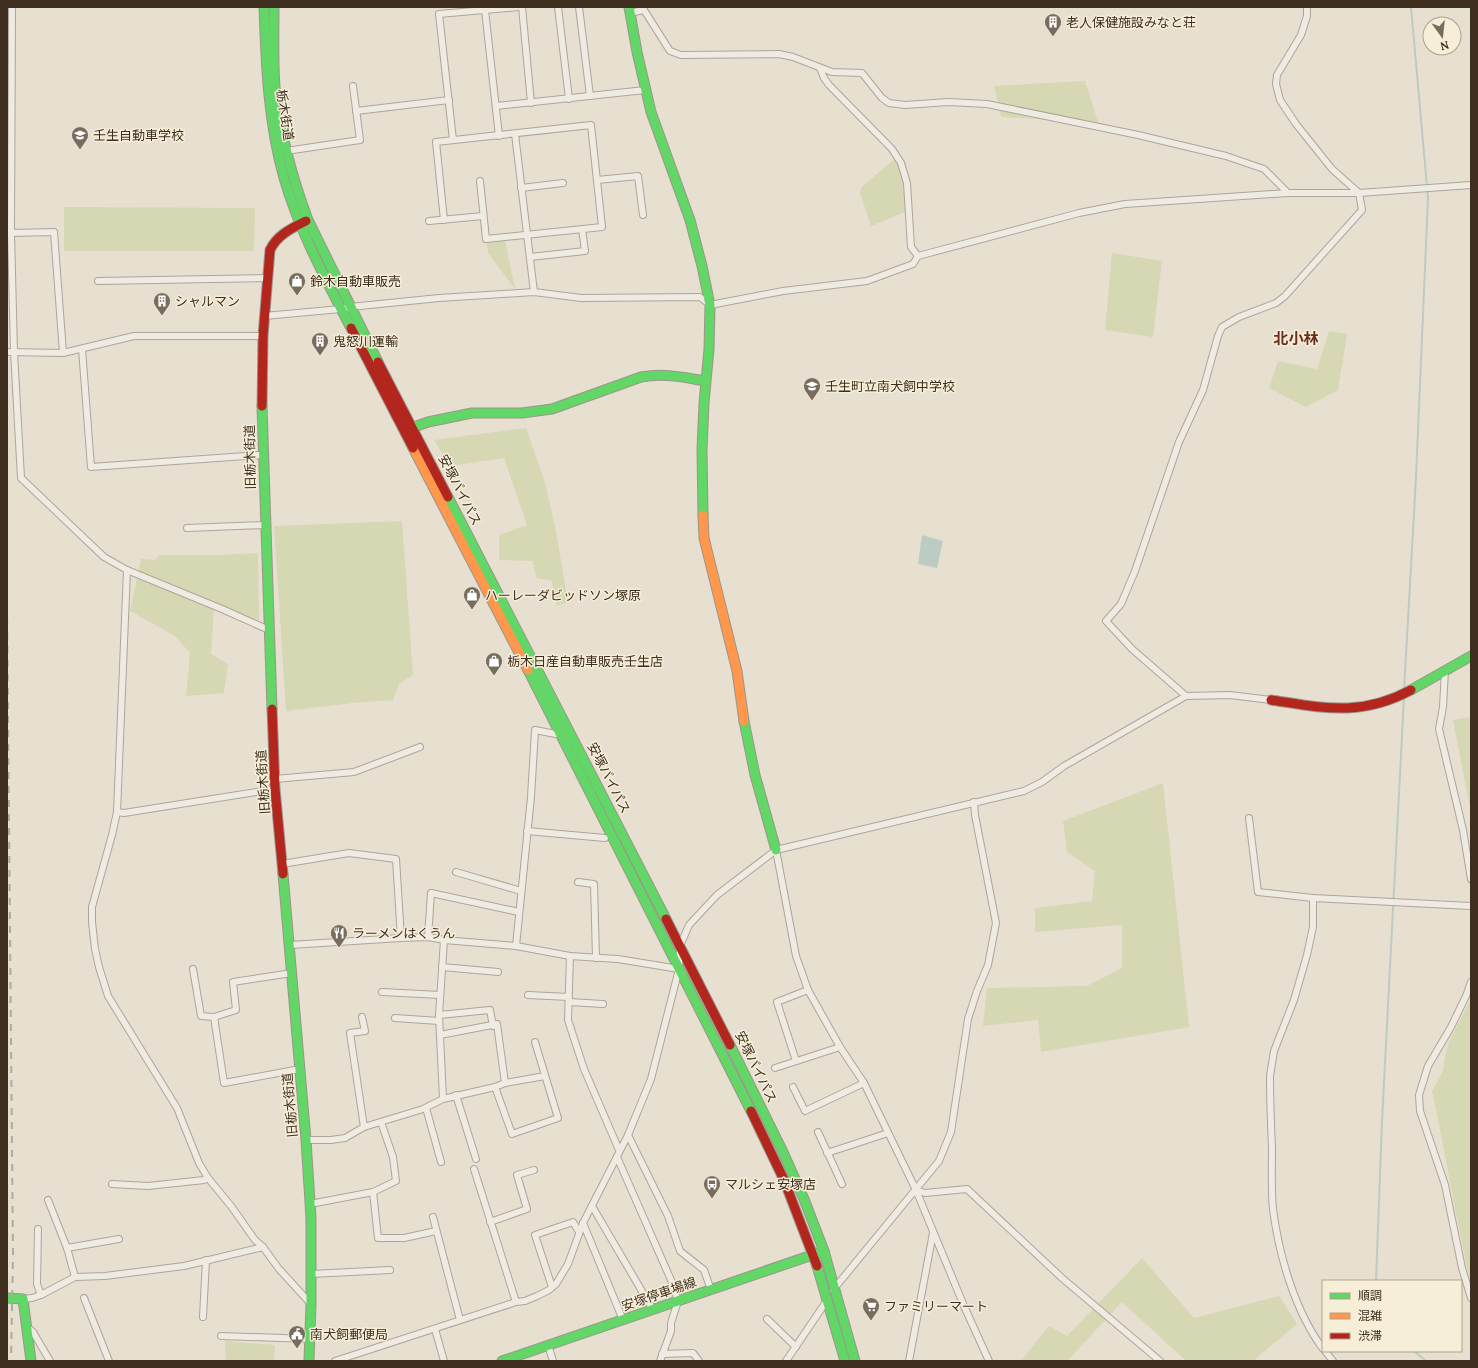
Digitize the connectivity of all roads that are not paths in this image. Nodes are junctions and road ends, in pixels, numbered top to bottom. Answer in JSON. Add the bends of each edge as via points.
{"nodes":[{"id":1,"x":12,"y":7,"type":"edge"},
{"id":2,"x":264,"y":7,"type":"edge"},
{"id":3,"x":274,"y":7,"type":"edge"},
{"id":4,"x":518,"y":7,"type":"edge"},
{"id":5,"x":522,"y":7,"type":"edge"},
{"id":6,"x":558,"y":7,"type":"edge"},
{"id":7,"x":580,"y":7,"type":"edge"},
{"id":8,"x":1308,"y":7,"type":"edge"},
{"id":9,"x":485,"y":10,"type":"junction"},
{"id":10,"x":629,"y":10,"type":"edge"},
{"id":11,"x":820,"y":68,"type":"junction"},
{"id":12,"x":353,"y":86,"type":"dead end"},
{"id":13,"x":645,"y":90,"type":"junction"},
{"id":14,"x":590,"y":96,"type":"junction"},
{"id":15,"x":569,"y":99,"type":"junction"},
{"id":16,"x":448,"y":100,"type":"junction"},
{"id":17,"x":531,"y":103,"type":"junction"},
{"id":18,"x":496,"y":106,"type":"junction"},
{"id":19,"x":356,"y":111,"type":"junction"},
{"id":20,"x":515,"y":134,"type":"junction"},
{"id":21,"x":500,"y":136,"type":"junction"},
{"id":22,"x":453,"y":140,"type":"junction"},
{"id":23,"x":286,"y":151,"type":"junction"},
{"id":24,"x":597,"y":180,"type":"junction"},
{"id":25,"x":480,"y":181,"type":"dead end"},
{"id":26,"x":563,"y":183,"type":"dead end"},
{"id":27,"x":1471,"y":185,"type":"edge"},
{"id":28,"x":521,"y":188,"type":"junction"},
{"id":29,"x":1359,"y":193,"type":"junction"},
{"id":30,"x":1288,"y":194,"type":"junction"},
{"id":31,"x":644,"y":215,"type":"dead end"},
{"id":32,"x":483,"y":216,"type":"junction"},
{"id":33,"x":444,"y":220,"type":"junction"},
{"id":34,"x":429,"y":221,"type":"dead end"},
{"id":35,"x":304,"y":222,"type":"junction"},
{"id":36,"x":582,"y":229,"type":"junction"},
{"id":37,"x":11,"y":233,"type":"junction"},
{"id":38,"x":527,"y":234,"type":"junction"},
{"id":39,"x":918,"y":256,"type":"junction"},
{"id":40,"x":530,"y":257,"type":"junction"},
{"id":41,"x":267,"y":278,"type":"junction"},
{"id":42,"x":98,"y":280,"type":"dead end"},
{"id":43,"x":534,"y":292,"type":"junction"},
{"id":44,"x":710,"y":305,"type":"junction"},
{"id":45,"x":346,"y":308,"type":"junction"},
{"id":46,"x":264,"y":316,"type":"junction"},
{"id":47,"x":263,"y":336,"type":"junction"},
{"id":48,"x":82,"y":349,"type":"junction"},
{"id":49,"x":7,"y":352,"type":"edge"},
{"id":50,"x":14,"y":352,"type":"junction"},
{"id":51,"x":63,"y":353,"type":"junction"},
{"id":52,"x":706,"y":381,"type":"junction"},
{"id":53,"x":409,"y":428,"type":"junction"},
{"id":54,"x":263,"y":456,"type":"junction"},
{"id":55,"x":266,"y":525,"type":"junction"},
{"id":56,"x":187,"y":528,"type":"dead end"},
{"id":57,"x":127,"y":570,"type":"junction"},
{"id":58,"x":269,"y":630,"type":"junction"},
{"id":59,"x":1471,"y":656,"type":"edge"},
{"id":60,"x":1445,"y":670,"type":"junction"},
{"id":61,"x":1186,"y":696,"type":"junction"},
{"id":62,"x":1271,"y":700,"type":"joint"},
{"id":63,"x":562,"y":735,"type":"junction"},
{"id":64,"x":420,"y":747,"type":"dead end"},
{"id":65,"x":275,"y":779,"type":"junction"},
{"id":66,"x":275,"y":789,"type":"junction"},
{"id":67,"x":974,"y":802,"type":"junction"},
{"id":68,"x":117,"y":812,"type":"junction"},
{"id":69,"x":1249,"y":818,"type":"dead end"},
{"id":70,"x":527,"y":831,"type":"junction"},
{"id":71,"x":605,"y":838,"type":"dead end"},
{"id":72,"x":776,"y":850,"type":"junction"},
{"id":73,"x":282,"y":864,"type":"junction"},
{"id":74,"x":456,"y":872,"type":"dead end"},
{"id":75,"x":1471,"y":879,"type":"edge"},
{"id":76,"x":578,"y":882,"type":"dead end"},
{"id":77,"x":521,"y":892,"type":"junction"},
{"id":78,"x":1313,"y":898,"type":"junction"},
{"id":79,"x":1471,"y":906,"type":"edge"},
{"id":80,"x":519,"y":912,"type":"junction"},
{"id":81,"x":428,"y":937,"type":"junction"},
{"id":82,"x":401,"y":938,"type":"junction"},
{"id":83,"x":444,"y":940,"type":"junction"},
{"id":84,"x":290,"y":945,"type":"junction"},
{"id":85,"x":516,"y":946,"type":"junction"},
{"id":86,"x":680,"y":946,"type":"junction"},
{"id":87,"x":570,"y":956,"type":"junction"},
{"id":88,"x":596,"y":958,"type":"junction"},
{"id":89,"x":442,"y":967,"type":"junction"},
{"id":90,"x":679,"y":968,"type":"junction"},
{"id":91,"x":193,"y":969,"type":"dead end"},
{"id":92,"x":498,"y":972,"type":"dead end"},
{"id":93,"x":292,"y":973,"type":"junction"},
{"id":94,"x":1471,"y":982,"type":"edge"},
{"id":95,"x":808,"y":990,"type":"junction"},
{"id":96,"x":382,"y":992,"type":"dead end"},
{"id":97,"x":440,"y":995,"type":"junction"},
{"id":98,"x":528,"y":995,"type":"dead end"},
{"id":99,"x":569,"y":999,"type":"junction"},
{"id":100,"x":604,"y":1004,"type":"dead end"},
{"id":101,"x":214,"y":1017,"type":"junction"},
{"id":102,"x":362,"y":1017,"type":"dead end"},
{"id":103,"x":395,"y":1018,"type":"dead end"},
{"id":104,"x":439,"y":1018,"type":"junction"},
{"id":105,"x":493,"y":1026,"type":"junction"},
{"id":106,"x":440,"y":1035,"type":"junction"},
{"id":107,"x":535,"y":1042,"type":"dead end"},
{"id":108,"x":840,"y":1047,"type":"junction"},
{"id":109,"x":796,"y":1061,"type":"junction"},
{"id":110,"x":775,"y":1068,"type":"dead end"},
{"id":111,"x":300,"y":1069,"type":"junction"},
{"id":112,"x":545,"y":1076,"type":"junction"},
{"id":113,"x":505,"y":1083,"type":"junction"},
{"id":114,"x":864,"y":1083,"type":"junction"},
{"id":115,"x":495,"y":1087,"type":"junction"},
{"id":116,"x":793,"y":1087,"type":"dead end"},
{"id":117,"x":456,"y":1095,"type":"junction"},
{"id":118,"x":443,"y":1099,"type":"junction"},
{"id":119,"x":426,"y":1108,"type":"junction"},
{"id":120,"x":381,"y":1122,"type":"junction"},
{"id":121,"x":364,"y":1127,"type":"junction"},
{"id":122,"x":818,"y":1132,"type":"dead end"},
{"id":123,"x":888,"y":1133,"type":"junction"},
{"id":124,"x":628,"y":1135,"type":"junction"},
{"id":125,"x":306,"y":1140,"type":"junction"},
{"id":126,"x":619,"y":1150,"type":"junction"},
{"id":127,"x":828,"y":1153,"type":"junction"},
{"id":128,"x":617,"y":1157,"type":"junction"},
{"id":129,"x":476,"y":1159,"type":"dead end"},
{"id":130,"x":441,"y":1162,"type":"dead end"},
{"id":131,"x":474,"y":1169,"type":"dead end"},
{"id":132,"x":534,"y":1170,"type":"dead end"},
{"id":133,"x":208,"y":1178,"type":"junction"},
{"id":134,"x":112,"y":1184,"type":"dead end"},
{"id":135,"x":842,"y":1184,"type":"dead end"},
{"id":136,"x":916,"y":1190,"type":"junction"},
{"id":137,"x":373,"y":1192,"type":"junction"},
{"id":138,"x":48,"y":1200,"type":"dead end"},
{"id":139,"x":310,"y":1204,"type":"junction"},
{"id":140,"x":592,"y":1206,"type":"junction"},
{"id":141,"x":432,"y":1217,"type":"dead end"},
{"id":142,"x":490,"y":1222,"type":"junction"},
{"id":143,"x":582,"y":1223,"type":"junction"},
{"id":144,"x":38,"y":1229,"type":"dead end"},
{"id":145,"x":436,"y":1231,"type":"junction"},
{"id":146,"x":579,"y":1232,"type":"junction"},
{"id":147,"x":933,"y":1232,"type":"junction"},
{"id":148,"x":119,"y":1239,"type":"dead end"},
{"id":149,"x":263,"y":1247,"type":"junction"},
{"id":150,"x":67,"y":1248,"type":"junction"},
{"id":151,"x":824,"y":1251,"type":"junction"},
{"id":152,"x":813,"y":1255,"type":"junction"},
{"id":153,"x":206,"y":1260,"type":"junction"},
{"id":154,"x":390,"y":1270,"type":"dead end"},
{"id":155,"x":311,"y":1274,"type":"junction"},
{"id":156,"x":75,"y":1277,"type":"junction"},
{"id":157,"x":835,"y":1286,"type":"junction"},
{"id":158,"x":552,"y":1287,"type":"junction"},
{"id":159,"x":711,"y":1290,"type":"junction"},
{"id":160,"x":41,"y":1295,"type":"junction"},
{"id":161,"x":7,"y":1298,"type":"edge"},
{"id":162,"x":84,"y":1298,"type":"dead end"},
{"id":163,"x":1471,"y":1298,"type":"edge"},
{"id":164,"x":23,"y":1299,"type":"junction"},
{"id":165,"x":828,"y":1299,"type":"junction"},
{"id":166,"x":678,"y":1301,"type":"junction"},
{"id":167,"x":516,"y":1302,"type":"junction"},
{"id":168,"x":311,"y":1304,"type":"junction"},
{"id":169,"x":653,"y":1310,"type":"junction"},
{"id":170,"x":203,"y":1317,"type":"dead end"},
{"id":171,"x":767,"y":1318,"type":"dead end"},
{"id":172,"x":460,"y":1320,"type":"junction"},
{"id":173,"x":623,"y":1320,"type":"junction"},
{"id":174,"x":26,"y":1326,"type":"junction"},
{"id":175,"x":435,"y":1329,"type":"junction"},
{"id":176,"x":221,"y":1336,"type":"dead end"},
{"id":177,"x":310,"y":1339,"type":"junction"},
{"id":178,"x":548,"y":1345,"type":"junction"},
{"id":179,"x":796,"y":1347,"type":"junction"},
{"id":180,"x":1322,"y":1347,"type":"edge"},
{"id":181,"x":1326,"y":1352,"type":"edge"},
{"id":182,"x":662,"y":1354,"type":"junction"},
{"id":183,"x":522,"y":1358,"type":"edge"},
{"id":184,"x":31,"y":1361,"type":"edge"},
{"id":185,"x":50,"y":1361,"type":"edge"},
{"id":186,"x":109,"y":1361,"type":"edge"},
{"id":187,"x":309,"y":1361,"type":"edge"},
{"id":188,"x":335,"y":1361,"type":"edge"},
{"id":189,"x":444,"y":1361,"type":"edge"},
{"id":190,"x":502,"y":1361,"type":"edge"},
{"id":191,"x":553,"y":1361,"type":"edge"},
{"id":192,"x":660,"y":1361,"type":"edge"},
{"id":193,"x":699,"y":1361,"type":"edge"},
{"id":194,"x":786,"y":1361,"type":"edge"},
{"id":195,"x":846,"y":1361,"type":"edge"},
{"id":196,"x":855,"y":1361,"type":"edge"},
{"id":197,"x":909,"y":1361,"type":"edge"},
{"id":198,"x":989,"y":1361,"type":"edge"},
{"id":199,"x":1160,"y":1361,"type":"edge"},
{"id":200,"x":1333,"y":1361,"type":"edge"}],
"edges":[{"from":1,"to":37,"type":"street"},
{"from":2,"to":35,"type":"main road","name":"栃木街道","via":[[266,76],[272,125],[284,178]]},
{"from":3,"to":23,"type":"main road","name":"栃木街道","via":[[275,84]]},
{"from":4,"to":9,"type":"street"},
{"from":5,"to":17,"type":"street"},
{"from":6,"to":15,"type":"street"},
{"from":7,"to":14,"type":"street"},
{"from":8,"to":29,"type":"street","via":[[1301,35],[1276,75],[1280,100],[1332,169]]},
{"from":9,"to":16,"type":"street","via":[[439,14]]},
{"from":9,"to":18,"type":"street"},
{"from":10,"to":11,"type":"street","via":[[644,10],[670,51],[675,54],[779,54],[793,56]]},
{"from":10,"to":13,"type":"main road"},
{"from":11,"to":30,"type":"street","via":[[832,72],[862,73],[889,103],[987,104],[1226,156],[1264,170]]},
{"from":11,"to":39,"type":"street","via":[[829,85],[892,149],[901,163],[907,183],[911,247]]},
{"from":12,"to":19,"type":"street"},
{"from":13,"to":14,"type":"street"},
{"from":13,"to":44,"type":"main road","via":[[695,235]]},
{"from":14,"to":15,"type":"street"},
{"from":15,"to":17,"type":"street"},
{"from":16,"to":19,"type":"street"},
{"from":16,"to":22,"type":"street"},
{"from":17,"to":18,"type":"street"},
{"from":18,"to":21,"type":"street"},
{"from":19,"to":23,"type":"street","via":[[360,140]]},
{"from":20,"to":21,"type":"street"},
{"from":20,"to":24,"type":"street","via":[[591,125]]},
{"from":20,"to":28,"type":"street"},
{"from":21,"to":22,"type":"street"},
{"from":22,"to":33,"type":"street","via":[[436,142]]},
{"from":23,"to":35,"type":"main road","name":"栃木街道"},
{"from":24,"to":31,"type":"street","via":[[638,176]]},
{"from":24,"to":36,"type":"street","via":[[602,226]]},
{"from":25,"to":32,"type":"street"},
{"from":26,"to":28,"type":"street"},
{"from":27,"to":29,"type":"street"},
{"from":28,"to":38,"type":"street"},
{"from":29,"to":30,"type":"street"},
{"from":29,"to":61,"type":"street","via":[[1362,210],[1285,296],[1276,303],[1239,317],[1222,327],[1203,390],[1179,442],[1135,572],[1121,604],[1106,621],[1132,649]]},
{"from":30,"to":39,"type":"street","via":[[1125,204],[1079,213]]},
{"from":32,"to":33,"type":"street"},
{"from":32,"to":38,"type":"street","via":[[486,239]]},
{"from":33,"to":34,"type":"street"},
{"from":35,"to":41,"type":"main road","name":"旧栃木街道","via":[[280,235],[272,244]]},
{"from":35,"to":45,"type":"main road","name":"安塚バイパス"},
{"from":36,"to":38,"type":"street"},
{"from":36,"to":40,"type":"street","via":[[585,251]]},
{"from":37,"to":50,"type":"street"},
{"from":37,"to":51,"type":"street","via":[[54,232]]},
{"from":38,"to":40,"type":"street"},
{"from":39,"to":44,"type":"street","via":[[913,264],[867,281],[783,291]]},
{"from":40,"to":43,"type":"street"},
{"from":41,"to":42,"type":"street"},
{"from":41,"to":46,"type":"main road","name":"旧栃木街道"},
{"from":43,"to":44,"type":"street","via":[[581,298],[700,297]]},
{"from":43,"to":45,"type":"street","via":[[439,298]]},
{"from":44,"to":52,"type":"main road"},
{"from":45,"to":46,"type":"street"},
{"from":45,"to":53,"type":"main road","name":"安塚バイパス"},
{"from":46,"to":47,"type":"main road","name":"旧栃木街道"},
{"from":47,"to":48,"type":"street","via":[[134,336]]},
{"from":47,"to":54,"type":"main road","name":"旧栃木街道"},
{"from":48,"to":51,"type":"street"},
{"from":48,"to":54,"type":"street","via":[[91,467]]},
{"from":49,"to":50,"type":"street"},
{"from":50,"to":51,"type":"street"},
{"from":50,"to":57,"type":"street","via":[[21,478],[104,557]]},
{"from":52,"to":53,"type":"main road","via":[[653,374],[552,409],[536,412],[472,412]]},
{"from":52,"to":72,"type":"main road","via":[[702,495],[704,538],[737,671],[755,775]]},
{"from":53,"to":63,"type":"main road","name":"安塚バイパス"},
{"from":53,"to":86,"type":"main road","name":"安塚バイパス"},
{"from":54,"to":55,"type":"main road","name":"旧栃木街道"},
{"from":55,"to":56,"type":"street"},
{"from":55,"to":58,"type":"main road","name":"旧栃木街道"},
{"from":57,"to":58,"type":"street"},
{"from":57,"to":68,"type":"street"},
{"from":58,"to":65,"type":"main road","name":"旧栃木街道"},
{"from":59,"to":60,"type":"main road"},
{"from":60,"to":62,"type":"main road","via":[[1393,699],[1372,706],[1346,709]]},
{"from":60,"to":75,"type":"street","via":[[1439,730],[1463,830]]},
{"from":61,"to":62,"type":"street","via":[[1230,695]]},
{"from":61,"to":67,"type":"street","via":[[1064,766],[1042,782],[1028,789]]},
{"from":63,"to":70,"type":"street","via":[[536,730]]},
{"from":63,"to":90,"type":"main road","name":"安塚バイパス"},
{"from":64,"to":65,"type":"street","via":[[354,772]]},
{"from":65,"to":66,"type":"main road","name":"旧栃木街道"},
{"from":66,"to":68,"type":"street"},
{"from":66,"to":73,"type":"main road","name":"旧栃木街道"},
{"from":67,"to":72,"type":"street"},
{"from":67,"to":136,"type":"street","via":[[996,923],[988,965],[968,1019],[951,1132],[940,1161]]},
{"from":68,"to":133,"type":"street","via":[[92,907],[99,967],[110,1001],[177,1108],[199,1164]]},
{"from":69,"to":78,"type":"street","via":[[1258,892]]},
{"from":70,"to":71,"type":"street"},
{"from":70,"to":77,"type":"street"},
{"from":72,"to":86,"type":"street","via":[[717,895],[689,925]]},
{"from":72,"to":95,"type":"street","via":[[796,956]]},
{"from":73,"to":82,"type":"street","via":[[349,853],[396,859]]},
{"from":73,"to":84,"type":"main road","name":"旧栃木街道"},
{"from":74,"to":77,"type":"street"},
{"from":76,"to":88,"type":"street","via":[[594,884]]},
{"from":77,"to":80,"type":"street"},
{"from":78,"to":79,"type":"street"},
{"from":78,"to":180,"type":"street","via":[[1313,927],[1301,979],[1272,1060],[1272,1187],[1277,1234],[1289,1280],[1299,1307]]},
{"from":80,"to":81,"type":"street","via":[[431,893]]},
{"from":80,"to":85,"type":"street"},
{"from":81,"to":82,"type":"street"},
{"from":81,"to":83,"type":"street"},
{"from":82,"to":84,"type":"street"},
{"from":83,"to":85,"type":"street"},
{"from":83,"to":89,"type":"street"},
{"from":84,"to":93,"type":"main road","name":"旧栃木街道"},
{"from":85,"to":87,"type":"street"},
{"from":86,"to":90,"type":"street"},
{"from":86,"to":151,"type":"main road","name":"安塚バイパス","via":[[782,1150]]},
{"from":87,"to":88,"type":"street"},
{"from":87,"to":99,"type":"street"},
{"from":88,"to":90,"type":"street"},
{"from":89,"to":92,"type":"street"},
{"from":89,"to":97,"type":"street"},
{"from":90,"to":124,"type":"street","via":[[651,1079]]},
{"from":90,"to":152,"type":"main road","name":"安塚バイパス","via":[[773,1155],[794,1202]]},
{"from":91,"to":101,"type":"street","via":[[201,1016]]},
{"from":93,"to":101,"type":"street","via":[[233,982],[236,1010]]},
{"from":93,"to":111,"type":"main road","name":"旧栃木街道"},
{"from":94,"to":163,"type":"street","via":[[1451,1028],[1428,1066],[1419,1095],[1420,1111],[1445,1185],[1462,1268]]},
{"from":95,"to":108,"type":"street"},
{"from":95,"to":109,"type":"street","via":[[777,1002]]},
{"from":96,"to":97,"type":"street"},
{"from":97,"to":104,"type":"street"},
{"from":98,"to":99,"type":"street"},
{"from":99,"to":100,"type":"street"},
{"from":99,"to":126,"type":"street","via":[[568,1020],[584,1069]]},
{"from":101,"to":111,"type":"street","via":[[224,1083]]},
{"from":102,"to":121,"type":"street","via":[[365,1031],[350,1033]]},
{"from":103,"to":104,"type":"street"},
{"from":104,"to":105,"type":"street","via":[[490,1010]]},
{"from":104,"to":106,"type":"street"},
{"from":105,"to":106,"type":"street"},
{"from":105,"to":113,"type":"street","via":[[497,1024]]},
{"from":106,"to":118,"type":"street"},
{"from":107,"to":112,"type":"street"},
{"from":108,"to":109,"type":"street"},
{"from":108,"to":114,"type":"street"},
{"from":109,"to":110,"type":"street"},
{"from":111,"to":125,"type":"main road","name":"旧栃木街道"},
{"from":112,"to":113,"type":"street"},
{"from":112,"to":115,"type":"street","via":[[558,1118],[512,1134]]},
{"from":113,"to":115,"type":"street"},
{"from":114,"to":116,"type":"street","via":[[805,1111]]},
{"from":114,"to":123,"type":"street"},
{"from":115,"to":117,"type":"street"},
{"from":117,"to":118,"type":"street"},
{"from":117,"to":129,"type":"street"},
{"from":118,"to":119,"type":"street"},
{"from":119,"to":120,"type":"street"},
{"from":119,"to":130,"type":"street"},
{"from":120,"to":121,"type":"street"},
{"from":120,"to":137,"type":"street","via":[[394,1157],[396,1181]]},
{"from":121,"to":125,"type":"street","via":[[345,1138]]},
{"from":122,"to":127,"type":"street"},
{"from":123,"to":127,"type":"street"},
{"from":123,"to":136,"type":"street"},
{"from":124,"to":126,"type":"street"},
{"from":124,"to":159,"type":"street","via":[[668,1216],[680,1251],[704,1270]]},
{"from":125,"to":139,"type":"main road","name":"旧栃木街道"},
{"from":126,"to":128,"type":"street"},
{"from":127,"to":135,"type":"street"},
{"from":128,"to":140,"type":"street"},
{"from":128,"to":166,"type":"street"},
{"from":131,"to":142,"type":"street"},
{"from":132,"to":142,"type":"street","via":[[517,1175],[527,1209]]},
{"from":133,"to":134,"type":"street","via":[[148,1186]]},
{"from":133,"to":149,"type":"street"},
{"from":136,"to":147,"type":"street"},
{"from":136,"to":157,"type":"street"},
{"from":136,"to":199,"type":"street","via":[[925,1193],[967,1189],[1062,1278]]},
{"from":137,"to":139,"type":"street"},
{"from":137,"to":145,"type":"street","via":[[378,1238],[404,1238]]},
{"from":138,"to":150,"type":"street"},
{"from":139,"to":155,"type":"main road","name":"旧栃木街道"},
{"from":140,"to":143,"type":"street"},
{"from":140,"to":169,"type":"street"},
{"from":141,"to":145,"type":"street"},
{"from":142,"to":167,"type":"street"},
{"from":143,"to":146,"type":"street"},
{"from":143,"to":173,"type":"street"},
{"from":144,"to":160,"type":"street","via":[[37,1284]]},
{"from":145,"to":172,"type":"street"},
{"from":146,"to":158,"type":"street","via":[[568,1264]]},
{"from":146,"to":158,"type":"street","via":[[573,1222],[535,1235]]},
{"from":147,"to":197,"type":"street"},
{"from":147,"to":198,"type":"street"},
{"from":148,"to":150,"type":"street"},
{"from":149,"to":153,"type":"street"},
{"from":149,"to":168,"type":"street"},
{"from":150,"to":156,"type":"street"},
{"from":151,"to":152,"type":"main road","name":"安塚停車場線"},
{"from":151,"to":157,"type":"main road","name":"安塚バイパス"},
{"from":152,"to":159,"type":"main road","name":"安塚停車場線"},
{"from":152,"to":165,"type":"main road","name":"安塚バイパス"},
{"from":153,"to":156,"type":"street","via":[[184,1266],[105,1276]]},
{"from":153,"to":170,"type":"street"},
{"from":154,"to":155,"type":"street"},
{"from":155,"to":168,"type":"main road","name":"旧栃木街道"},
{"from":156,"to":160,"type":"street"},
{"from":157,"to":165,"type":"street"},
{"from":157,"to":196,"type":"main road","name":"安塚バイパス"},
{"from":158,"to":167,"type":"street","via":[[525,1301]]},
{"from":159,"to":166,"type":"main road","name":"安塚停車場線"},
{"from":160,"to":164,"type":"street"},
{"from":161,"to":164,"type":"main road"},
{"from":162,"to":186,"type":"street"},
{"from":164,"to":174,"type":"main road"},
{"from":165,"to":179,"type":"street"},
{"from":165,"to":195,"type":"main road","name":"安塚バイパス"},
{"from":166,"to":169,"type":"main road","name":"安塚停車場線"},
{"from":166,"to":182,"type":"street"},
{"from":167,"to":172,"type":"street"},
{"from":168,"to":177,"type":"main road","name":"旧栃木街道"},
{"from":169,"to":173,"type":"main road","name":"安塚停車場線"},
{"from":171,"to":179,"type":"street"},
{"from":172,"to":175,"type":"street"},
{"from":173,"to":178,"type":"main road","name":"安塚停車場線"},
{"from":174,"to":184,"type":"main road"},
{"from":174,"to":185,"type":"street","via":[[33,1332]]},
{"from":175,"to":188,"type":"street"},
{"from":175,"to":189,"type":"street"},
{"from":176,"to":177,"type":"street"},
{"from":177,"to":187,"type":"main road","name":"旧栃木街道"},
{"from":178,"to":183,"type":"main road","name":"安塚停車場線"},
{"from":178,"to":191,"type":"street"},
{"from":179,"to":194,"type":"street"},
{"from":181,"to":200,"type":"street"},
{"from":182,"to":192,"type":"street"},
{"from":182,"to":193,"type":"street","via":[[693,1353]]},
{"from":183,"to":190,"type":"main road","name":"安塚停車場線"}]}
